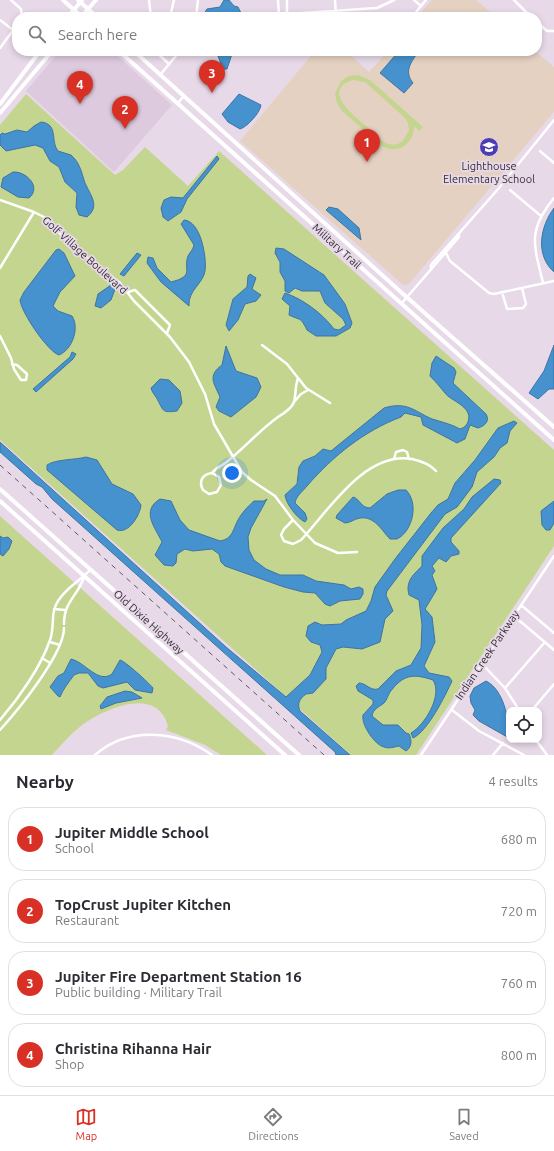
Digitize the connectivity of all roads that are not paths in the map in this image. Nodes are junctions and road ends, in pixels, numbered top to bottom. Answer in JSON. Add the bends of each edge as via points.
{"nodes":[{"id":1,"x":12,"y":0,"type":"edge"},
{"id":2,"x":63,"y":0,"type":"edge"},
{"id":3,"x":96,"y":0,"type":"edge"},
{"id":4,"x":149,"y":0,"type":"edge"},
{"id":5,"x":174,"y":0,"type":"edge"},
{"id":6,"x":198,"y":0,"type":"edge"},
{"id":7,"x":278,"y":0,"type":"edge"},
{"id":8,"x":287,"y":0,"type":"edge"},
{"id":9,"x":335,"y":0,"type":"edge"},
{"id":10,"x":394,"y":0,"type":"edge"},
{"id":11,"x":414,"y":0,"type":"edge"},
{"id":12,"x":426,"y":0,"type":"edge"},
{"id":13,"x":514,"y":0,"type":"edge"},
{"id":14,"x":80,"y":1,"type":"edge"},
{"id":15,"x":421,"y":6,"type":"junction"},
{"id":16,"x":88,"y":9,"type":"junction"},
{"id":17,"x":74,"y":10,"type":"junction"},
{"id":18,"x":335,"y":11,"type":"junction"},
{"id":19,"x":21,"y":12,"type":"edge"},
{"id":20,"x":76,"y":12,"type":"edge"},
{"id":21,"x":86,"y":12,"type":"edge"},
{"id":22,"x":91,"y":12,"type":"edge"},
{"id":23,"x":150,"y":12,"type":"edge"},
{"id":24,"x":171,"y":12,"type":"edge"},
{"id":25,"x":197,"y":12,"type":"edge"},
{"id":26,"x":279,"y":12,"type":"edge"},
{"id":27,"x":287,"y":12,"type":"edge"},
{"id":28,"x":325,"y":12,"type":"edge"},
{"id":29,"x":416,"y":12,"type":"edge"},
{"id":30,"x":526,"y":12,"type":"edge"},
{"id":31,"x":0,"y":20,"type":"edge"},
{"id":32,"x":542,"y":26,"type":"edge"},
{"id":33,"x":12,"y":29,"type":"edge"},
{"id":34,"x":12,"y":31,"type":"edge"},
{"id":35,"x":554,"y":31,"type":"edge"},
{"id":36,"x":1,"y":47,"type":"edge"},
{"id":37,"x":36,"y":56,"type":"edge"},
{"id":38,"x":48,"y":56,"type":"edge"},
{"id":39,"x":125,"y":56,"type":"edge"},
{"id":40,"x":139,"y":56,"type":"edge"},
{"id":41,"x":160,"y":56,"type":"edge"},
{"id":42,"x":176,"y":56,"type":"edge"},
{"id":43,"x":169,"y":64,"type":"junction"},
{"id":44,"x":159,"y":75,"type":"junction"},
{"id":45,"x":183,"y":97,"type":"junction"},
{"id":46,"x":178,"y":103,"type":"junction"},
{"id":47,"x":0,"y":104,"type":"edge"},
{"id":48,"x":0,"y":113,"type":"edge"},
{"id":49,"x":554,"y":120,"type":"edge"},
{"id":50,"x":551,"y":123,"type":"junction"},
{"id":51,"x":554,"y":126,"type":"edge"},
{"id":52,"x":540,"y":151,"type":"dead end"},
{"id":53,"x":554,"y":163,"type":"edge"},
{"id":54,"x":510,"y":190,"type":"dead end"},
{"id":55,"x":554,"y":198,"type":"edge"},
{"id":56,"x":0,"y":200,"type":"edge"},
{"id":57,"x":34,"y":212,"type":"junction"},
{"id":58,"x":541,"y":216,"type":"junction"},
{"id":59,"x":459,"y":234,"type":"junction"},
{"id":60,"x":446,"y":253,"type":"junction"},
{"id":61,"x":440,"y":259,"type":"junction"},
{"id":62,"x":450,"y":261,"type":"junction"},
{"id":63,"x":0,"y":268,"type":"edge"},
{"id":64,"x":430,"y":269,"type":"junction"},
{"id":65,"x":554,"y":282,"type":"edge"},
{"id":66,"x":543,"y":284,"type":"junction"},
{"id":67,"x":522,"y":288,"type":"junction"},
{"id":68,"x":128,"y":292,"type":"junction"},
{"id":69,"x":502,"y":292,"type":"junction"},
{"id":70,"x":407,"y":297,"type":"junction"},
{"id":71,"x":401,"y":304,"type":"junction"},
{"id":72,"x":167,"y":333,"type":"junction"},
{"id":73,"x":0,"y":336,"type":"edge"},
{"id":74,"x":262,"y":345,"type":"dead end"},
{"id":75,"x":12,"y":364,"type":"junction"},
{"id":76,"x":298,"y":378,"type":"junction"},
{"id":77,"x":308,"y":390,"type":"junction"},
{"id":78,"x":294,"y":402,"type":"junction"},
{"id":79,"x":330,"y":403,"type":"dead end"},
{"id":80,"x":554,"y":427,"type":"edge"},
{"id":81,"x":554,"y":440,"type":"edge"},
{"id":82,"x":232,"y":457,"type":"junction"},
{"id":83,"x":394,"y":459,"type":"junction"},
{"id":84,"x":409,"y":459,"type":"junction"},
{"id":85,"x":436,"y":471,"type":"dead end"},
{"id":86,"x":212,"y":473,"type":"junction"},
{"id":87,"x":0,"y":489,"type":"edge"},
{"id":88,"x":0,"y":501,"type":"edge"},
{"id":89,"x":293,"y":520,"type":"junction"},
{"id":90,"x":306,"y":535,"type":"junction"},
{"id":91,"x":357,"y":552,"type":"dead end"},
{"id":92,"x":554,"y":556,"type":"edge"},
{"id":93,"x":90,"y":570,"type":"junction"},
{"id":94,"x":84,"y":576,"type":"junction"},
{"id":95,"x":521,"y":605,"type":"junction"},
{"id":96,"x":54,"y":610,"type":"junction"},
{"id":97,"x":65,"y":610,"type":"junction"},
{"id":98,"x":514,"y":616,"type":"junction"},
{"id":99,"x":64,"y":624,"type":"dead end"},
{"id":100,"x":64,"y":628,"type":"dead end"},
{"id":101,"x":554,"y":632,"type":"edge"},
{"id":102,"x":50,"y":642,"type":"junction"},
{"id":103,"x":545,"y":642,"type":"junction"},
{"id":104,"x":60,"y":645,"type":"junction"},
{"id":105,"x":554,"y":650,"type":"edge"},
{"id":106,"x":42,"y":658,"type":"junction"},
{"id":107,"x":50,"y":663,"type":"junction"},
{"id":108,"x":482,"y":664,"type":"junction"},
{"id":109,"x":554,"y":684,"type":"edge"},
{"id":110,"x":504,"y":688,"type":"junction"},
{"id":111,"x":517,"y":707,"type":"edge"},
{"id":112,"x":535,"y":707,"type":"edge"},
{"id":113,"x":452,"y":709,"type":"junction"},
{"id":114,"x":0,"y":720,"type":"edge"},
{"id":115,"x":0,"y":730,"type":"edge"},
{"id":116,"x":503,"y":743,"type":"junction"},
{"id":117,"x":538,"y":743,"type":"edge"},
{"id":118,"x":95,"y":755,"type":"edge"},
{"id":119,"x":212,"y":755,"type":"edge"},
{"id":120,"x":285,"y":755,"type":"edge"},
{"id":121,"x":299,"y":755,"type":"edge"},
{"id":122,"x":421,"y":755,"type":"edge"},
{"id":123,"x":493,"y":755,"type":"edge"},
{"id":124,"x":524,"y":755,"type":"edge"},
{"id":125,"x":548,"y":755,"type":"edge"}],
"edges":[{"from":1,"to":19,"type":"street"},
{"from":2,"to":17,"type":"main road"},
{"from":3,"to":16,"type":"main road"},
{"from":4,"to":23,"type":"street"},
{"from":5,"to":24,"type":"street"},
{"from":6,"to":25,"type":"street"},
{"from":7,"to":26,"type":"street"},
{"from":8,"to":27,"type":"street"},
{"from":9,"to":18,"type":"street"},
{"from":10,"to":18,"type":"street","via":[[377,8]]},
{"from":11,"to":15,"type":"street"},
{"from":12,"to":15,"type":"street"},
{"from":13,"to":30,"type":"street"},
{"from":14,"to":16,"type":"main road"},
{"from":14,"to":17,"type":"main road"},
{"from":15,"to":29,"type":"street"},
{"from":16,"to":21,"type":"main road"},
{"from":16,"to":22,"type":"main road"},
{"from":17,"to":20,"type":"main road"},
{"from":18,"to":28,"type":"street"},
{"from":31,"to":33,"type":"street"},
{"from":32,"to":35,"type":"street","via":[[547,31]]},
{"from":34,"to":36,"type":"street"},
{"from":37,"to":47,"type":"main road"},
{"from":38,"to":48,"type":"main road"},
{"from":39,"to":46,"type":"main road","name":"Military Trail"},
{"from":40,"to":44,"type":"main road","name":"Military Trail"},
{"from":41,"to":43,"type":"street"},
{"from":42,"to":43,"type":"street"},
{"from":43,"to":44,"type":"street"},
{"from":44,"to":45,"type":"main road","name":"Military Trail"},
{"from":45,"to":46,"type":"street"},
{"from":45,"to":70,"type":"main road","name":"Military Trail"},
{"from":46,"to":71,"type":"main road","name":"Military Trail"},
{"from":49,"to":50,"type":"street"},
{"from":50,"to":51,"type":"street"},
{"from":50,"to":59,"type":"street"},
{"from":52,"to":53,"type":"street"},
{"from":54,"to":58,"type":"street"},
{"from":55,"to":58,"type":"street"},
{"from":56,"to":57,"type":"street","name":"Golf Village Boulevard"},
{"from":57,"to":63,"type":"street"},
{"from":57,"to":68,"type":"street","name":"Golf Village Boulevard","via":[[49,221],[69,243]]},
{"from":58,"to":66,"type":"street","via":[[534,242]]},
{"from":59,"to":60,"type":"street"},
{"from":59,"to":64,"type":"street"},
{"from":60,"to":61,"type":"street"},
{"from":60,"to":62,"type":"street"},
{"from":61,"to":62,"type":"street"},
{"from":61,"to":64,"type":"street"},
{"from":62,"to":69,"type":"street","via":[[489,293]]},
{"from":64,"to":70,"type":"street"},
{"from":65,"to":66,"type":"street"},
{"from":66,"to":67,"type":"street"},
{"from":67,"to":69,"type":"street"},
{"from":67,"to":69,"type":"street","via":[[526,304],[523,308],[507,310]]},
{"from":68,"to":72,"type":"street","name":"Golf Village Boulevard"},
{"from":68,"to":72,"type":"street","via":[[135,290],[170,326]]},
{"from":70,"to":71,"type":"street"},
{"from":70,"to":80,"type":"main road","name":"Military Trail"},
{"from":71,"to":81,"type":"main road","name":"Military Trail"},
{"from":72,"to":82,"type":"street","name":"Golf Village Boulevard","via":[[198,377],[214,424]]},
{"from":73,"to":75,"type":"street"},
{"from":74,"to":76,"type":"street","via":[[287,364]]},
{"from":75,"to":75,"type":"street","via":[[21,380],[26,380],[27,374],[17,364]]},
{"from":76,"to":77,"type":"street"},
{"from":76,"to":78,"type":"street"},
{"from":77,"to":78,"type":"street"},
{"from":77,"to":79,"type":"street"},
{"from":78,"to":82,"type":"street","via":[[284,414],[263,428]]},
{"from":82,"to":86,"type":"street"},
{"from":82,"to":89,"type":"street","name":"Golf Village Boulevard","via":[[246,476],[272,493]]},
{"from":83,"to":84,"type":"street"},
{"from":83,"to":84,"type":"street","via":[[396,452],[403,450],[407,452]]},
{"from":83,"to":90,"type":"street","via":[[374,465],[360,475]]},
{"from":84,"to":85,"type":"street","via":[[429,465]]},
{"from":86,"to":86,"type":"street","via":[[205,475],[200,482],[202,490],[209,494],[217,492],[221,485],[219,477]]},
{"from":87,"to":93,"type":"main road","name":"Old Dixie Highway"},
{"from":88,"to":94,"type":"main road","name":"Old Dixie Highway"},
{"from":89,"to":90,"type":"street","name":"Golf Village Boulevard"},
{"from":89,"to":90,"type":"street","via":[[282,533],[282,540],[295,543]]},
{"from":90,"to":91,"type":"street","name":"Golf Village Boulevard","via":[[331,551]]},
{"from":92,"to":95,"type":"street","name":"Indian Creek Parkway"},
{"from":93,"to":94,"type":"street"},
{"from":93,"to":121,"type":"main road","name":"Old Dixie Highway"},
{"from":94,"to":96,"type":"street","via":[[75,581],[58,601]]},
{"from":94,"to":97,"type":"street","via":[[81,586],[69,600]]},
{"from":94,"to":120,"type":"main road","name":"Old Dixie Highway"},
{"from":95,"to":98,"type":"street","name":"Indian Creek Parkway"},
{"from":95,"to":101,"type":"street"},
{"from":96,"to":97,"type":"street"},
{"from":96,"to":102,"type":"street"},
{"from":97,"to":99,"type":"street"},
{"from":98,"to":103,"type":"street"},
{"from":98,"to":108,"type":"street","name":"Indian Creek Parkway"},
{"from":100,"to":104,"type":"street"},
{"from":102,"to":104,"type":"street"},
{"from":102,"to":106,"type":"street"},
{"from":103,"to":105,"type":"street"},
{"from":103,"to":110,"type":"street"},
{"from":104,"to":107,"type":"street"},
{"from":106,"to":107,"type":"street"},
{"from":106,"to":114,"type":"street","via":[[19,697]]},
{"from":107,"to":115,"type":"street"},
{"from":108,"to":110,"type":"street"},
{"from":108,"to":113,"type":"street","name":"Indian Creek Parkway"},
{"from":109,"to":112,"type":"street"},
{"from":110,"to":111,"type":"street"},
{"from":113,"to":116,"type":"street","via":[[479,730]]},
{"from":113,"to":122,"type":"street","name":"Indian Creek Parkway"},
{"from":116,"to":123,"type":"street"},
{"from":116,"to":124,"type":"street"},
{"from":117,"to":125,"type":"street"},
{"from":118,"to":119,"type":"street","via":[[120,740],[153,734],[175,738]]}]}
